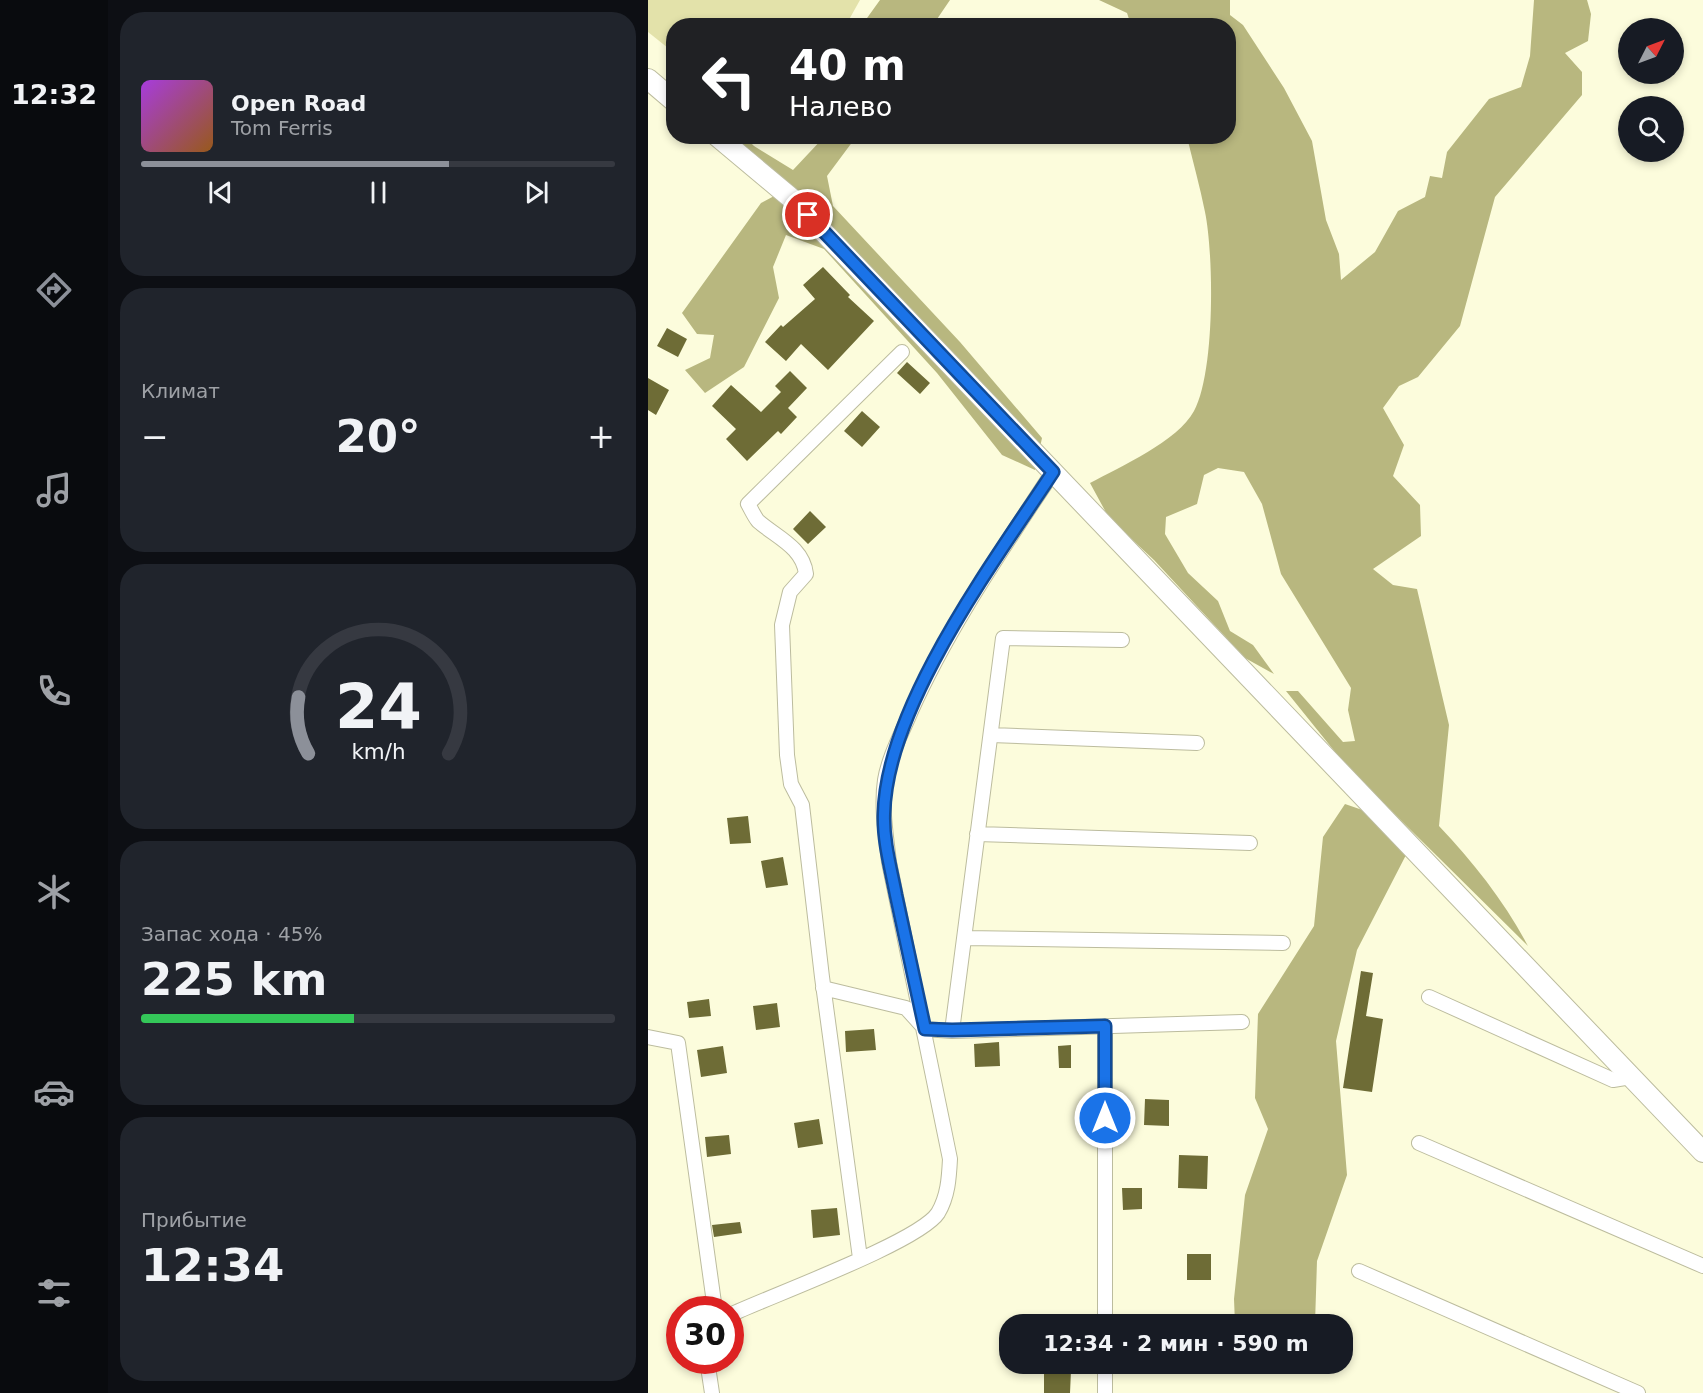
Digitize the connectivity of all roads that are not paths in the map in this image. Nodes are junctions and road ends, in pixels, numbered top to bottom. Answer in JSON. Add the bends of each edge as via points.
{"nodes":[{"id":1,"x":648,"y":80,"type":"edge"},
{"id":2,"x":666,"y":95,"type":"edge"},
{"id":3,"x":727,"y":144,"type":"edge"},
{"id":4,"x":902,"y":352,"type":"dead end"},
{"id":5,"x":1053,"y":472,"type":"junction"},
{"id":6,"x":1122,"y":640,"type":"dead end"},
{"id":7,"x":991,"y":735,"type":"junction"},
{"id":8,"x":1197,"y":743,"type":"dead end"},
{"id":9,"x":978,"y":834,"type":"junction"},
{"id":10,"x":1250,"y":843,"type":"dead end"},
{"id":11,"x":964,"y":938,"type":"junction"},
{"id":12,"x":1283,"y":943,"type":"dead end"},
{"id":13,"x":824,"y":988,"type":"junction"},
{"id":14,"x":1429,"y":997,"type":"dead end"},
{"id":15,"x":1242,"y":1022,"type":"dead end"},
{"id":16,"x":1105,"y":1026,"type":"junction"},
{"id":17,"x":925,"y":1029,"type":"junction"},
{"id":18,"x":952,"y":1030,"type":"junction"},
{"id":19,"x":648,"y":1037,"type":"edge"},
{"id":20,"x":1631,"y":1077,"type":"junction"},
{"id":21,"x":1419,"y":1143,"type":"dead end"},
{"id":22,"x":1703,"y":1152,"type":"edge"},
{"id":23,"x":860,"y":1258,"type":"junction"},
{"id":24,"x":1703,"y":1266,"type":"edge"},
{"id":25,"x":1359,"y":1271,"type":"dead end"},
{"id":26,"x":713,"y":1296,"type":"edge"},
{"id":27,"x":744,"y":1309,"type":"edge"},
{"id":28,"x":1105,"y":1314,"type":"edge"},
{"id":29,"x":709,"y":1374,"type":"edge"},
{"id":30,"x":1105,"y":1374,"type":"edge"},
{"id":31,"x":712,"y":1393,"type":"edge"},
{"id":32,"x":1104,"y":1393,"type":"edge"},
{"id":33,"x":1638,"y":1393,"type":"edge"}],
"edges":[{"from":1,"to":2,"type":"street"},
{"from":3,"to":5,"type":"street","via":[[791,198]]},
{"from":4,"to":13,"type":"street","via":[[748,504],[756,519],[786,541],[804,562],[806,574],[790,592],[782,625],[787,755],[791,784],[802,805]]},
{"from":5,"to":17,"type":"street","via":[[960,613],[924,683],[885,780],[889,862]]},
{"from":5,"to":20,"type":"street"},
{"from":6,"to":7,"type":"street","via":[[1003,638]]},
{"from":7,"to":8,"type":"street"},
{"from":7,"to":9,"type":"street"},
{"from":9,"to":10,"type":"street"},
{"from":9,"to":11,"type":"street"},
{"from":11,"to":12,"type":"street"},
{"from":11,"to":18,"type":"street"},
{"from":13,"to":17,"type":"street","via":[[906,1008]]},
{"from":13,"to":23,"type":"street"},
{"from":14,"to":20,"type":"street","via":[[1613,1080]]},
{"from":15,"to":16,"type":"street"},
{"from":16,"to":18,"type":"street"},
{"from":16,"to":28,"type":"street"},
{"from":17,"to":18,"type":"street"},
{"from":17,"to":23,"type":"street","via":[[950,1159],[948,1188],[937,1214],[909,1237]]},
{"from":19,"to":26,"type":"street","via":[[678,1043]]},
{"from":20,"to":22,"type":"street"},
{"from":21,"to":24,"type":"street"},
{"from":23,"to":27,"type":"street"},
{"from":25,"to":33,"type":"street"},
{"from":29,"to":31,"type":"street"},
{"from":30,"to":32,"type":"street"}]}
